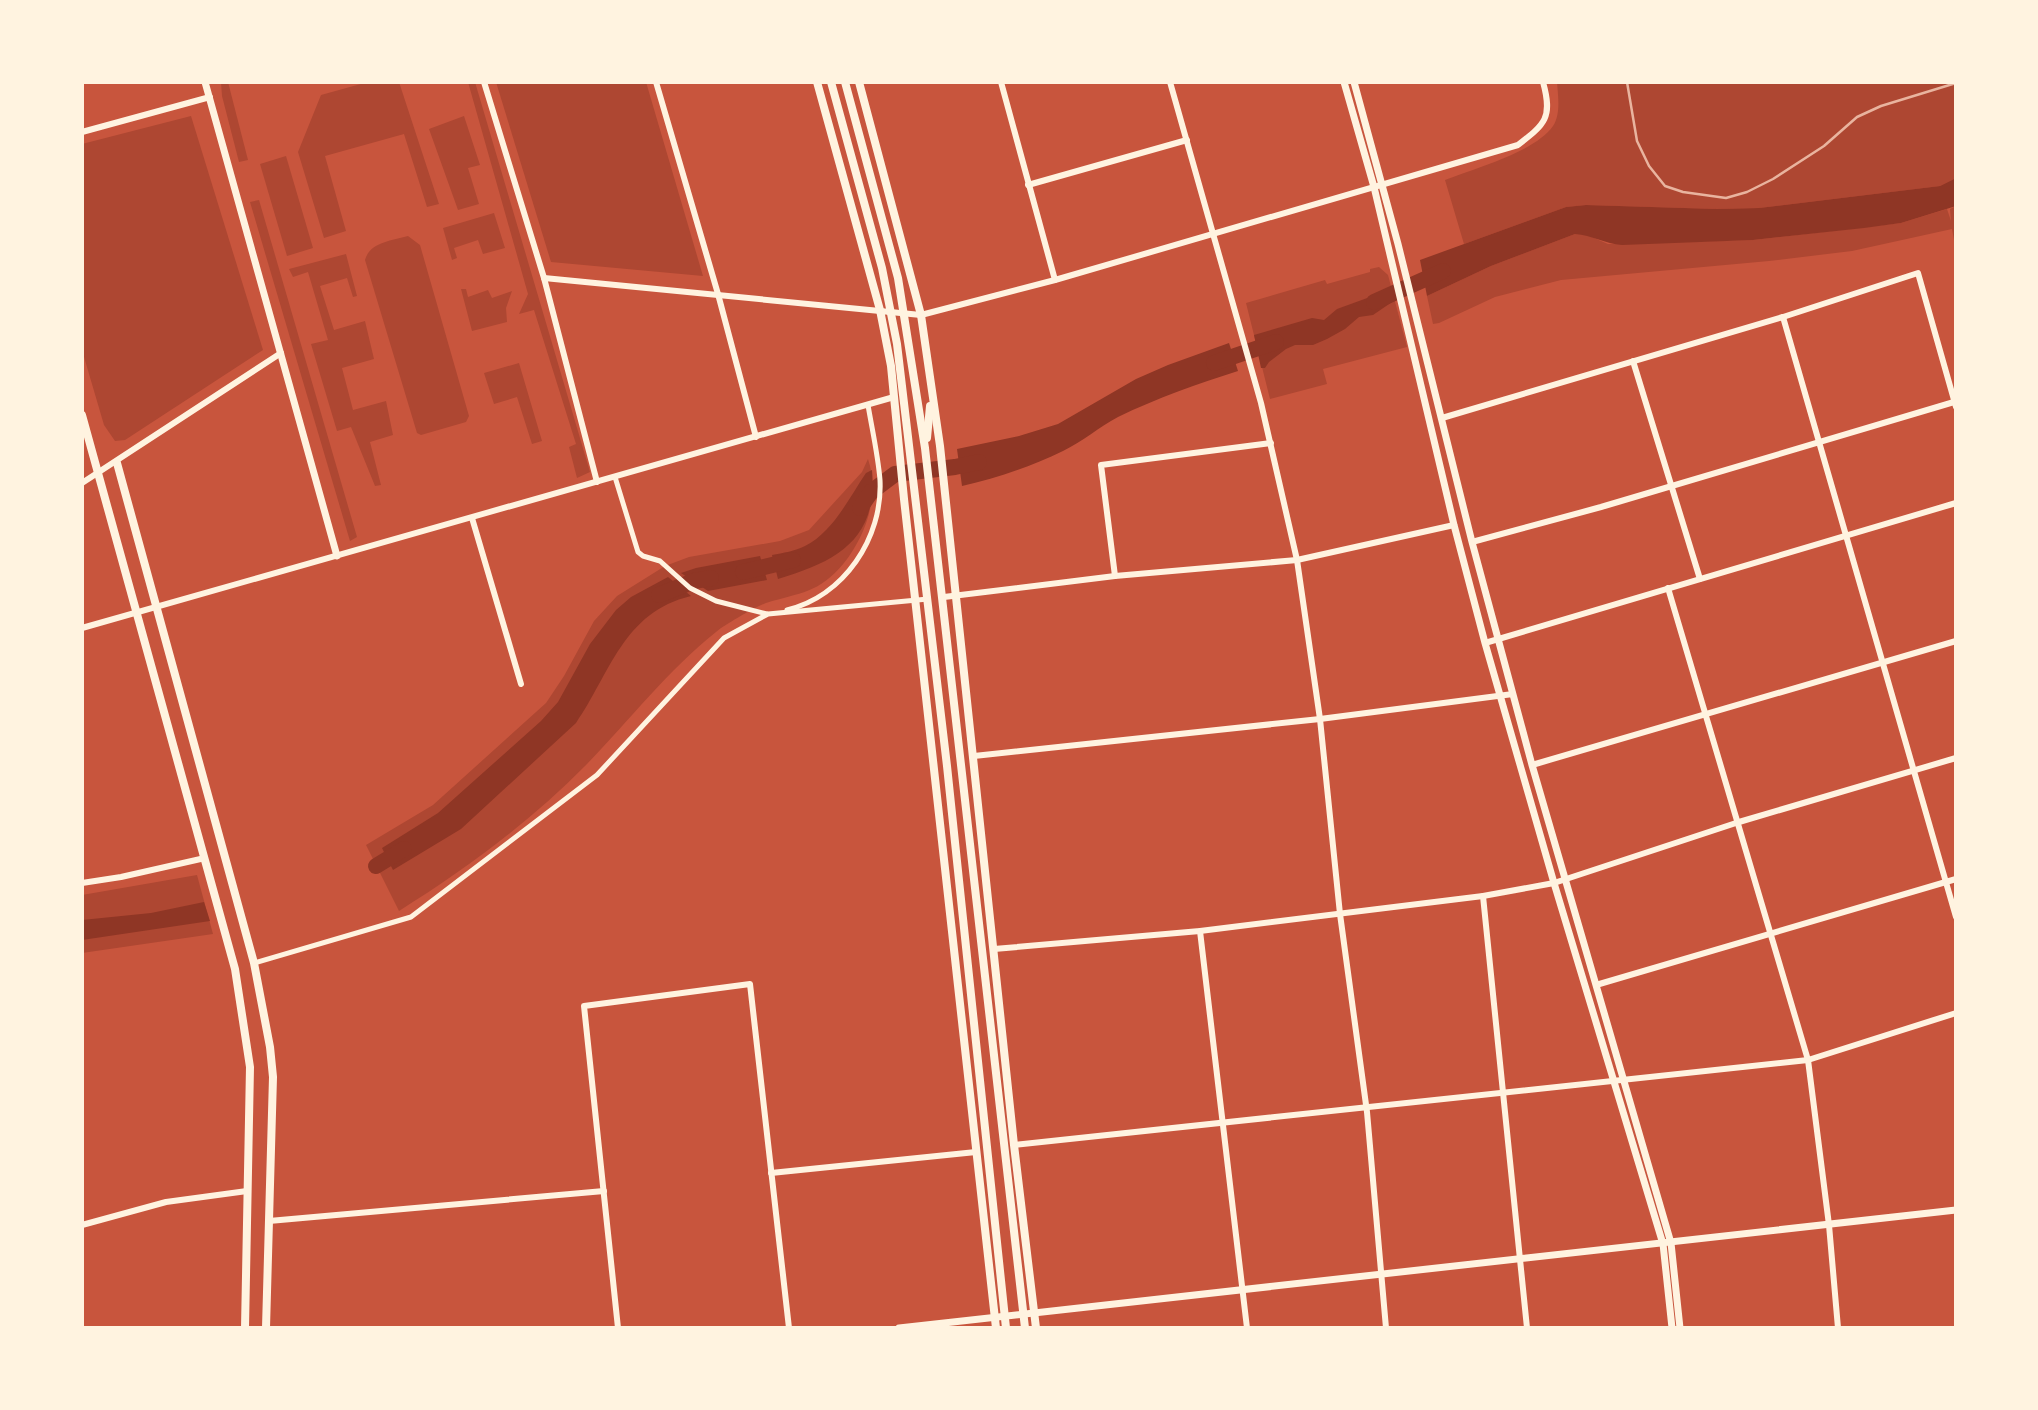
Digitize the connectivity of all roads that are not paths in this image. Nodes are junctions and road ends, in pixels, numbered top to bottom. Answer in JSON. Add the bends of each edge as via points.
{"nodes":[{"id":1,"x":206,"y":82,"type":"edge"},
{"id":2,"x":484,"y":82,"type":"edge"},
{"id":3,"x":656,"y":82,"type":"edge"},
{"id":4,"x":817,"y":82,"type":"edge"},
{"id":5,"x":831,"y":82,"type":"edge"},
{"id":6,"x":845,"y":82,"type":"edge"},
{"id":7,"x":859,"y":82,"type":"edge"},
{"id":8,"x":1001,"y":82,"type":"edge"},
{"id":9,"x":1170,"y":82,"type":"edge"},
{"id":10,"x":1344,"y":82,"type":"edge"},
{"id":11,"x":1354,"y":82,"type":"edge"},
{"id":12,"x":1543,"y":82,"type":"edge"},
{"id":13,"x":210,"y":97,"type":"junction"},
{"id":14,"x":82,"y":132,"type":"edge"},
{"id":15,"x":875,"y":136,"type":"junction"},
{"id":16,"x":1187,"y":140,"type":"junction"},
{"id":17,"x":867,"y":161,"type":"junction"},
{"id":18,"x":1382,"y":184,"type":"junction"},
{"id":19,"x":1028,"y":185,"type":"junction"},
{"id":20,"x":1374,"y":187,"type":"junction"},
{"id":21,"x":1213,"y":233,"type":"junction"},
{"id":22,"x":544,"y":278,"type":"junction"},
{"id":23,"x":1055,"y":280,"type":"junction"},
{"id":24,"x":718,"y":294,"type":"junction"},
{"id":25,"x":880,"y":310,"type":"junction"},
{"id":26,"x":921,"y":315,"type":"junction"},
{"id":27,"x":1783,"y":317,"type":"junction"},
{"id":28,"x":281,"y":353,"type":"junction"},
{"id":29,"x":1633,"y":361,"type":"junction"},
{"id":30,"x":932,"y":395,"type":"junction"},
{"id":31,"x":894,"y":397,"type":"junction"},
{"id":32,"x":868,"y":405,"type":"junction"},
{"id":33,"x":1955,"y":405,"type":"edge"},
{"id":34,"x":82,"y":415,"type":"edge"},
{"id":35,"x":1441,"y":418,"type":"junction"},
{"id":36,"x":756,"y":437,"type":"junction"},
{"id":37,"x":1818,"y":442,"type":"junction"},
{"id":38,"x":1272,"y":443,"type":"junction"},
{"id":39,"x":925,"y":448,"type":"junction"},
{"id":40,"x":911,"y":450,"type":"junction"},
{"id":41,"x":117,"y":463,"type":"junction"},
{"id":42,"x":98,"y":473,"type":"junction"},
{"id":43,"x":615,"y":477,"type":"junction"},
{"id":44,"x":597,"y":482,"type":"junction"},
{"id":45,"x":82,"y":483,"type":"edge"},
{"id":46,"x":1670,"y":486,"type":"junction"},
{"id":47,"x":1956,"y":503,"type":"edge"},
{"id":48,"x":472,"y":518,"type":"junction"},
{"id":49,"x":1454,"y":525,"type":"junction"},
{"id":50,"x":1845,"y":536,"type":"junction"},
{"id":51,"x":1472,"y":542,"type":"junction"},
{"id":52,"x":337,"y":556,"type":"junction"},
{"id":53,"x":1297,"y":560,"type":"junction"},
{"id":54,"x":1115,"y":576,"type":"junction"},
{"id":55,"x":1700,"y":579,"type":"junction"},
{"id":56,"x":1668,"y":588,"type":"junction"},
{"id":57,"x":957,"y":595,"type":"junction"},
{"id":58,"x":944,"y":597,"type":"junction"},
{"id":59,"x":928,"y":599,"type":"junction"},
{"id":60,"x":916,"y":600,"type":"junction"},
{"id":61,"x":157,"y":609,"type":"junction"},
{"id":62,"x":137,"y":614,"type":"junction"},
{"id":63,"x":768,"y":614,"type":"junction"},
{"id":64,"x":82,"y":628,"type":"edge"},
{"id":65,"x":1498,"y":639,"type":"junction"},
{"id":66,"x":1956,"y":640,"type":"edge"},
{"id":67,"x":1485,"y":643,"type":"junction"},
{"id":68,"x":1882,"y":662,"type":"junction"},
{"id":69,"x":522,"y":684,"type":"dead end"},
{"id":70,"x":1513,"y":694,"type":"junction"},
{"id":71,"x":1500,"y":698,"type":"junction"},
{"id":72,"x":1706,"y":714,"type":"junction"},
{"id":73,"x":1320,"y":719,"type":"junction"},
{"id":74,"x":974,"y":756,"type":"junction"},
{"id":75,"x":1956,"y":758,"type":"edge"},
{"id":76,"x":1532,"y":765,"type":"junction"},
{"id":77,"x":1913,"y":771,"type":"junction"},
{"id":78,"x":1738,"y":822,"type":"junction"},
{"id":79,"x":205,"y":858,"type":"junction"},
{"id":80,"x":1565,"y":879,"type":"junction"},
{"id":81,"x":1956,"y":879,"type":"edge"},
{"id":82,"x":1946,"y":882,"type":"junction"},
{"id":83,"x":82,"y":883,"type":"edge"},
{"id":84,"x":1553,"y":883,"type":"junction"},
{"id":85,"x":1483,"y":896,"type":"junction"},
{"id":86,"x":1340,"y":914,"type":"junction"},
{"id":87,"x":1956,"y":917,"type":"edge"},
{"id":88,"x":1200,"y":931,"type":"junction"},
{"id":89,"x":1770,"y":934,"type":"junction"},
{"id":90,"x":993,"y":949,"type":"junction"},
{"id":91,"x":254,"y":963,"type":"junction"},
{"id":92,"x":1596,"y":985,"type":"junction"},
{"id":93,"x":1956,"y":1013,"type":"edge"},
{"id":94,"x":1808,"y":1060,"type":"junction"},
{"id":95,"x":1623,"y":1080,"type":"junction"},
{"id":96,"x":1614,"y":1081,"type":"junction"},
{"id":97,"x":1503,"y":1093,"type":"junction"},
{"id":98,"x":1367,"y":1107,"type":"junction"},
{"id":99,"x":1223,"y":1122,"type":"junction"},
{"id":100,"x":1014,"y":1144,"type":"junction"},
{"id":101,"x":976,"y":1152,"type":"junction"},
{"id":102,"x":771,"y":1173,"type":"junction"},
{"id":103,"x":247,"y":1191,"type":"junction"},
{"id":104,"x":604,"y":1191,"type":"junction"},
{"id":105,"x":1956,"y":1210,"type":"edge"},
{"id":106,"x":269,"y":1222,"type":"junction"},
{"id":107,"x":82,"y":1225,"type":"edge"},
{"id":108,"x":1829,"y":1225,"type":"junction"},
{"id":109,"x":1667,"y":1244,"type":"junction"},
{"id":110,"x":1520,"y":1259,"type":"junction"},
{"id":111,"x":1381,"y":1274,"type":"junction"},
{"id":112,"x":1242,"y":1289,"type":"junction"},
{"id":113,"x":1023,"y":1313,"type":"junction"},
{"id":114,"x":1035,"y":1313,"type":"junction"},
{"id":115,"x":1005,"y":1315,"type":"junction"},
{"id":116,"x":995,"y":1316,"type":"junction"},
{"id":117,"x":245,"y":1328,"type":"edge"},
{"id":118,"x":266,"y":1328,"type":"edge"},
{"id":119,"x":618,"y":1328,"type":"edge"},
{"id":120,"x":789,"y":1328,"type":"edge"},
{"id":121,"x":899,"y":1328,"type":"edge"},
{"id":122,"x":996,"y":1328,"type":"edge"},
{"id":123,"x":1006,"y":1328,"type":"edge"},
{"id":124,"x":1025,"y":1328,"type":"edge"},
{"id":125,"x":1036,"y":1328,"type":"edge"},
{"id":126,"x":1247,"y":1328,"type":"edge"},
{"id":127,"x":1386,"y":1328,"type":"edge"},
{"id":128,"x":1528,"y":1328,"type":"edge"},
{"id":129,"x":1672,"y":1328,"type":"edge"},
{"id":130,"x":1680,"y":1328,"type":"edge"},
{"id":131,"x":1838,"y":1328,"type":"edge"}],
"edges":[{"from":1,"to":13,"type":"main road"},
{"from":2,"to":22,"type":"street"},
{"from":3,"to":24,"type":"street"},
{"from":4,"to":25,"type":"main road"},
{"from":5,"to":40,"type":"main road","via":[[892,314]]},
{"from":6,"to":17,"type":"main road"},
{"from":7,"to":15,"type":"main road"},
{"from":8,"to":19,"type":"street"},
{"from":9,"to":16,"type":"street"},
{"from":10,"to":20,"type":"main road"},
{"from":11,"to":18,"type":"main road"},
{"from":12,"to":18,"type":"street","via":[[1549,104],[1542,126],[1518,145]]},
{"from":13,"to":14,"type":"street"},
{"from":13,"to":28,"type":"main road"},
{"from":15,"to":17,"type":"main road"},
{"from":15,"to":26,"type":"main road"},
{"from":16,"to":19,"type":"street"},
{"from":16,"to":21,"type":"street"},
{"from":17,"to":39,"type":"main road","via":[[898,278]]},
{"from":18,"to":20,"type":"street"},
{"from":18,"to":35,"type":"main road"},
{"from":19,"to":23,"type":"street"},
{"from":20,"to":21,"type":"street"},
{"from":20,"to":49,"type":"main road"},
{"from":21,"to":23,"type":"street"},
{"from":21,"to":38,"type":"street"},
{"from":22,"to":24,"type":"street"},
{"from":22,"to":44,"type":"street"},
{"from":23,"to":26,"type":"street"},
{"from":24,"to":25,"type":"street"},
{"from":24,"to":36,"type":"street"},
{"from":25,"to":26,"type":"street"},
{"from":25,"to":31,"type":"main road"},
{"from":26,"to":30,"type":"main road"},
{"from":27,"to":29,"type":"street"},
{"from":27,"to":33,"type":"street","via":[[1918,273]]},
{"from":27,"to":37,"type":"street"},
{"from":28,"to":41,"type":"street"},
{"from":28,"to":52,"type":"main road"},
{"from":29,"to":35,"type":"street"},
{"from":29,"to":46,"type":"street"},
{"from":30,"to":39,"type":"main road"},
{"from":30,"to":57,"type":"main road"},
{"from":31,"to":32,"type":"street"},
{"from":31,"to":40,"type":"main road"},
{"from":31,"to":60,"type":"main road"},
{"from":32,"to":36,"type":"street"},
{"from":32,"to":63,"type":"street","via":[[880,481],[875,521],[864,548],[830,590],[804,606]]},
{"from":33,"to":37,"type":"street"},
{"from":34,"to":42,"type":"main road"},
{"from":35,"to":51,"type":"main road"},
{"from":36,"to":43,"type":"street"},
{"from":37,"to":46,"type":"street"},
{"from":37,"to":50,"type":"street"},
{"from":38,"to":53,"type":"street"},
{"from":38,"to":54,"type":"street","via":[[1101,466]]},
{"from":39,"to":58,"type":"main road"},
{"from":40,"to":59,"type":"main road"},
{"from":41,"to":42,"type":"street"},
{"from":41,"to":61,"type":"main road"},
{"from":42,"to":45,"type":"street"},
{"from":42,"to":62,"type":"main road"},
{"from":43,"to":44,"type":"street"},
{"from":43,"to":63,"type":"street","via":[[638,552],[666,566],[690,588],[731,607]]},
{"from":44,"to":48,"type":"street"},
{"from":46,"to":51,"type":"street"},
{"from":46,"to":55,"type":"street"},
{"from":47,"to":50,"type":"street"},
{"from":48,"to":52,"type":"street"},
{"from":48,"to":69,"type":"street"},
{"from":49,"to":53,"type":"street"},
{"from":49,"to":67,"type":"main road"},
{"from":50,"to":55,"type":"street"},
{"from":50,"to":68,"type":"street"},
{"from":51,"to":65,"type":"main road"},
{"from":52,"to":61,"type":"street"},
{"from":53,"to":54,"type":"street"},
{"from":53,"to":73,"type":"street"},
{"from":54,"to":57,"type":"street"},
{"from":55,"to":56,"type":"street"},
{"from":56,"to":65,"type":"street"},
{"from":56,"to":72,"type":"street"},
{"from":57,"to":58,"type":"street"},
{"from":57,"to":74,"type":"main road"},
{"from":58,"to":113,"type":"main road"},
{"from":59,"to":60,"type":"street"},
{"from":59,"to":115,"type":"main road"},
{"from":60,"to":63,"type":"street"},
{"from":60,"to":101,"type":"main road"},
{"from":61,"to":62,"type":"street"},
{"from":61,"to":91,"type":"main road"},
{"from":62,"to":64,"type":"street"},
{"from":62,"to":79,"type":"main road"},
{"from":63,"to":91,"type":"street","via":[[724,638],[597,775],[411,917]]},
{"from":65,"to":67,"type":"street"},
{"from":65,"to":70,"type":"main road"},
{"from":66,"to":68,"type":"street"},
{"from":67,"to":71,"type":"main road"},
{"from":68,"to":72,"type":"street"},
{"from":68,"to":77,"type":"street"},
{"from":70,"to":71,"type":"street"},
{"from":70,"to":76,"type":"main road"},
{"from":71,"to":73,"type":"street"},
{"from":71,"to":84,"type":"main road"},
{"from":72,"to":76,"type":"street"},
{"from":72,"to":78,"type":"street"},
{"from":73,"to":74,"type":"street"},
{"from":73,"to":86,"type":"street"},
{"from":74,"to":90,"type":"main road"},
{"from":75,"to":77,"type":"street"},
{"from":76,"to":80,"type":"main road"},
{"from":77,"to":78,"type":"street"},
{"from":77,"to":82,"type":"street"},
{"from":78,"to":80,"type":"street"},
{"from":78,"to":89,"type":"street"},
{"from":79,"to":83,"type":"street"},
{"from":79,"to":103,"type":"main road","via":[[235,969],[250,1068]]},
{"from":80,"to":84,"type":"street"},
{"from":80,"to":92,"type":"main road"},
{"from":81,"to":82,"type":"street"},
{"from":82,"to":87,"type":"street"},
{"from":82,"to":89,"type":"street"},
{"from":84,"to":85,"type":"street"},
{"from":84,"to":96,"type":"main road"},
{"from":85,"to":86,"type":"street"},
{"from":85,"to":97,"type":"street"},
{"from":86,"to":88,"type":"street"},
{"from":86,"to":98,"type":"street"},
{"from":88,"to":90,"type":"street"},
{"from":88,"to":99,"type":"street"},
{"from":89,"to":92,"type":"street"},
{"from":89,"to":94,"type":"street"},
{"from":90,"to":100,"type":"main road"},
{"from":91,"to":106,"type":"main road","via":[[273,1077]]},
{"from":92,"to":95,"type":"main road"},
{"from":93,"to":94,"type":"street"},
{"from":94,"to":95,"type":"street"},
{"from":94,"to":108,"type":"street"},
{"from":95,"to":96,"type":"street"},
{"from":95,"to":109,"type":"main road"},
{"from":96,"to":97,"type":"street"},
{"from":96,"to":109,"type":"main road"},
{"from":97,"to":98,"type":"street"},
{"from":97,"to":110,"type":"street"},
{"from":98,"to":99,"type":"street"},
{"from":98,"to":111,"type":"street"},
{"from":99,"to":100,"type":"street"},
{"from":99,"to":112,"type":"street"},
{"from":100,"to":114,"type":"main road"},
{"from":101,"to":102,"type":"street"},
{"from":101,"to":116,"type":"main road"},
{"from":102,"to":104,"type":"street","via":[[750,984],[584,1006]]},
{"from":102,"to":120,"type":"street"},
{"from":103,"to":107,"type":"street","via":[[166,1202]]},
{"from":103,"to":117,"type":"main road"},
{"from":104,"to":106,"type":"street"},
{"from":104,"to":119,"type":"street"},
{"from":105,"to":108,"type":"main road"},
{"from":106,"to":118,"type":"main road"},
{"from":108,"to":109,"type":"main road"},
{"from":108,"to":131,"type":"street"},
{"from":109,"to":110,"type":"main road"},
{"from":109,"to":129,"type":"main road"},
{"from":109,"to":130,"type":"main road"},
{"from":110,"to":111,"type":"main road"},
{"from":110,"to":128,"type":"street"},
{"from":111,"to":112,"type":"main road"},
{"from":111,"to":127,"type":"street"},
{"from":112,"to":114,"type":"main road"},
{"from":112,"to":126,"type":"street"},
{"from":113,"to":114,"type":"main road"},
{"from":113,"to":115,"type":"main road"},
{"from":113,"to":124,"type":"main road"},
{"from":114,"to":125,"type":"main road"},
{"from":115,"to":116,"type":"main road"},
{"from":115,"to":123,"type":"main road"},
{"from":116,"to":121,"type":"main road"},
{"from":116,"to":122,"type":"main road"}]}
